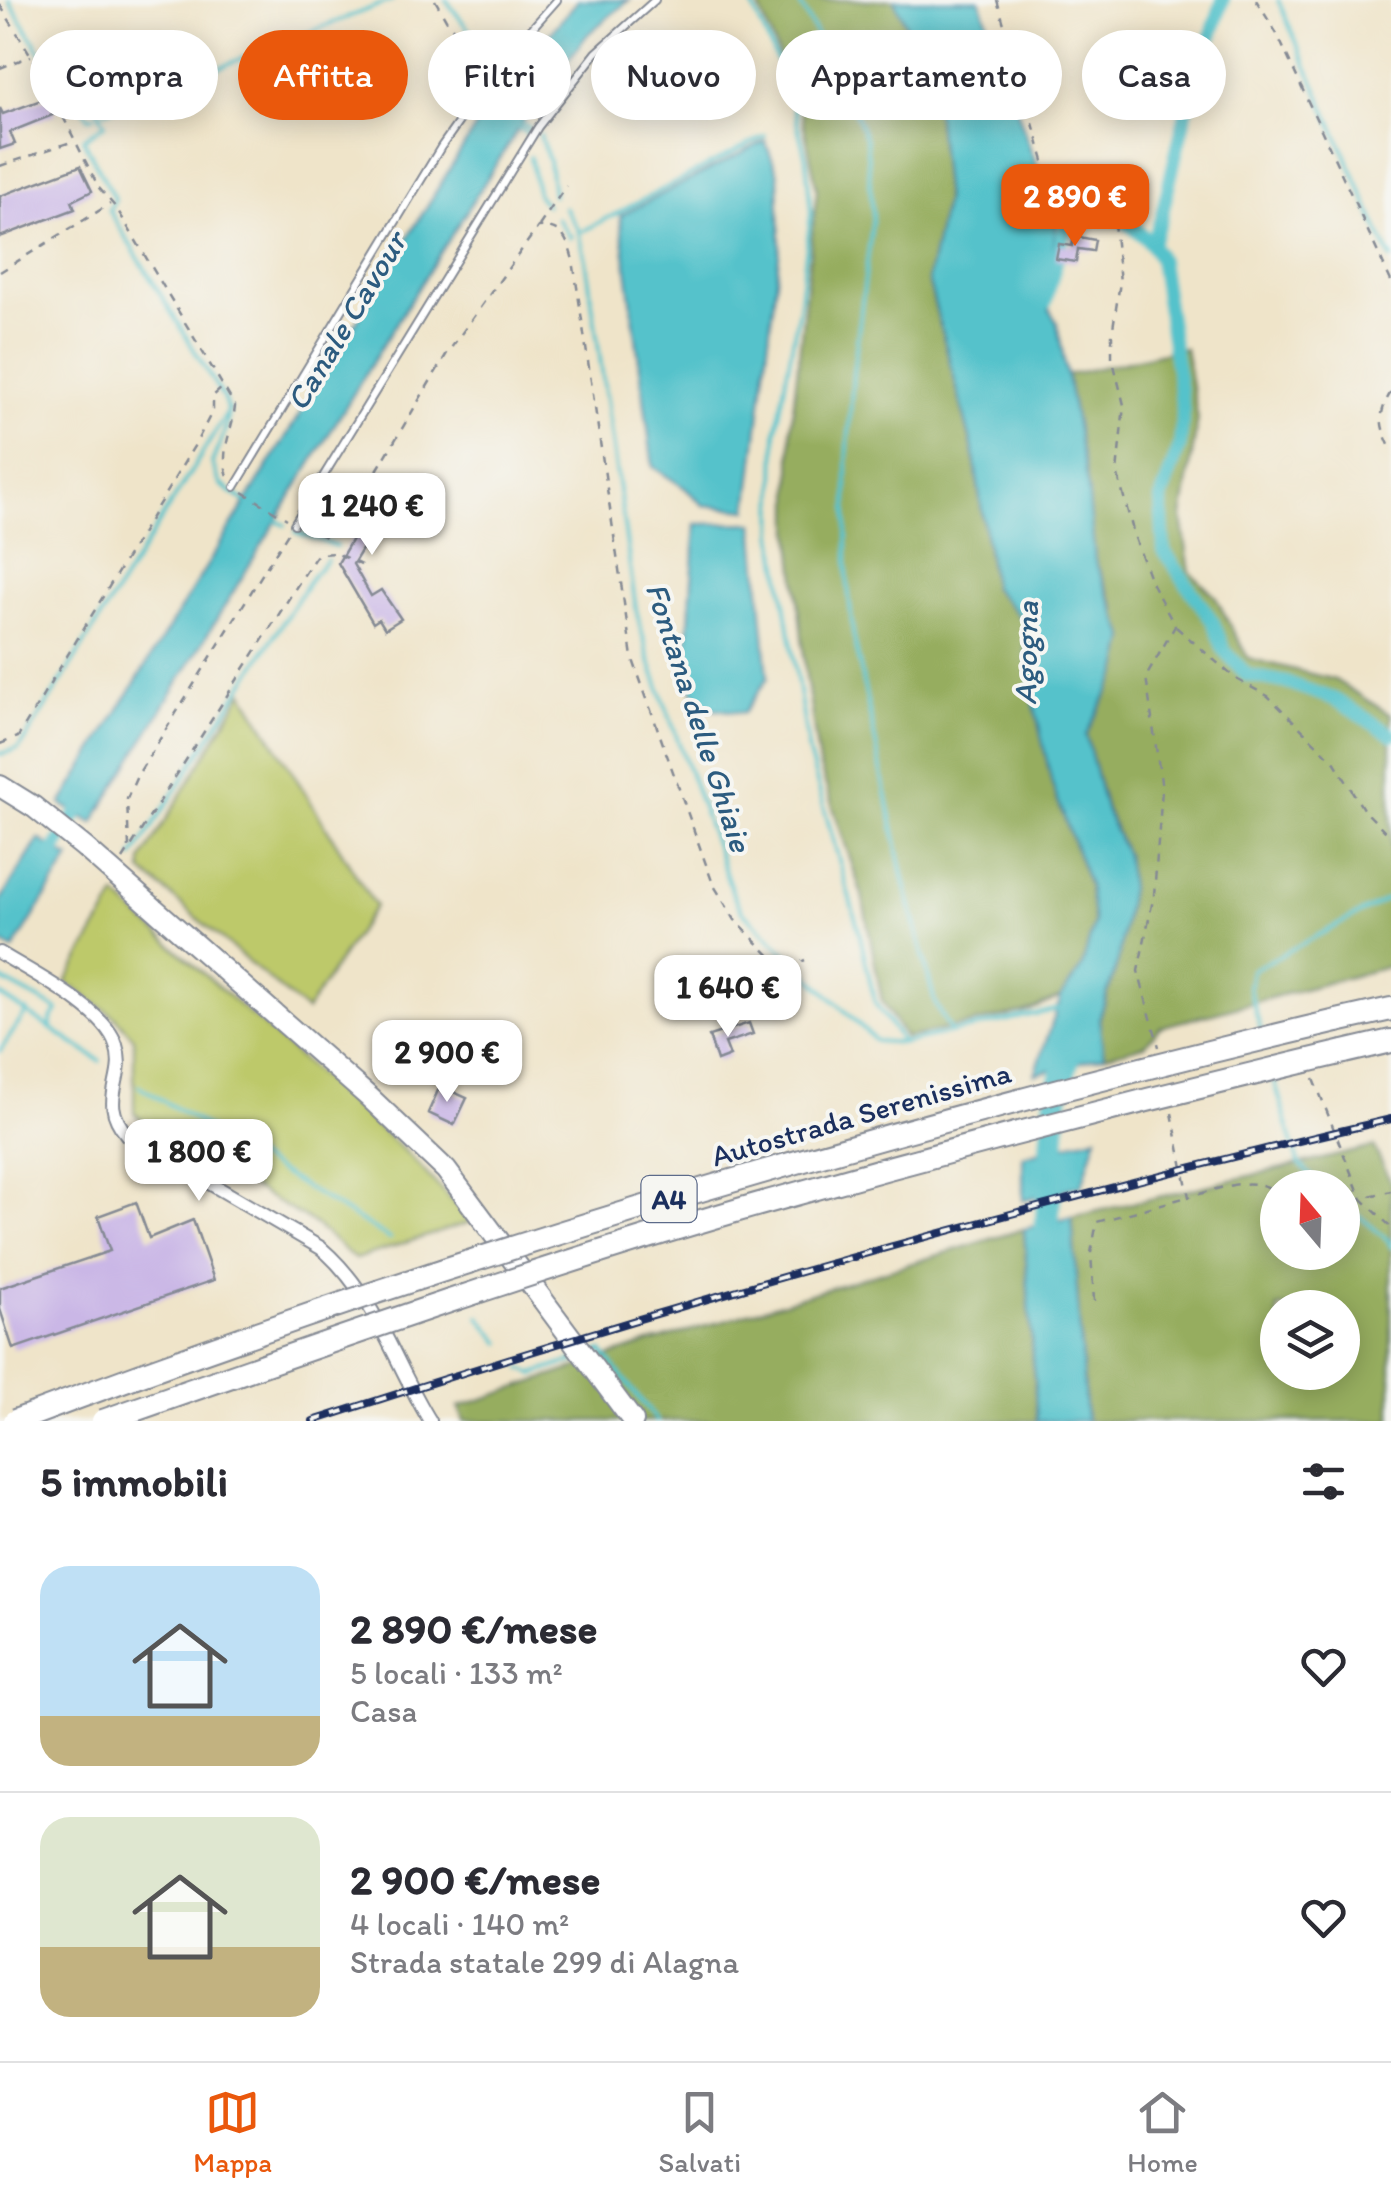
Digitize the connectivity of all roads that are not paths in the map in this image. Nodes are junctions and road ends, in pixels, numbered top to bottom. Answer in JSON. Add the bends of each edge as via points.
{"nodes":[{"id":1,"x":557,"y":0,"type":"edge"},
{"id":2,"x":654,"y":0,"type":"edge"},
{"id":3,"x":238,"y":489,"type":"road end"},
{"id":4,"x":291,"y":522,"type":"road end"},
{"id":5,"x":0,"y":786,"type":"edge"},
{"id":6,"x":0,"y":796,"type":"edge"},
{"id":7,"x":42,"y":813,"type":"junction"},
{"id":8,"x":0,"y":953,"type":"edge"},
{"id":9,"x":1391,"y":1009,"type":"edge"},
{"id":10,"x":1391,"y":1041,"type":"edge"},
{"id":11,"x":15,"y":1421,"type":"edge"},
{"id":12,"x":102,"y":1421,"type":"edge"},
{"id":13,"x":430,"y":1421,"type":"edge"},
{"id":14,"x":633,"y":1421,"type":"edge"}],
"edges":[{"from":1,"to":3,"type":"lane","via":[[463,116]]},
{"from":2,"to":4,"type":"lane","via":[[596,53],[538,127]]},
{"from":5,"to":7,"type":"main road"},
{"from":6,"to":7,"type":"main road"},
{"from":7,"to":14,"type":"main road","via":[[446,1170]]},
{"from":8,"to":13,"type":"street","via":[[108,1028],[118,1054],[112,1108],[127,1135],[342,1266],[391,1341]]},
{"from":9,"to":11,"type":"highway","name":"Autostrada Serenissima","number":"A4","bridge":true,"via":[[988,1108],[594,1222]]},
{"from":10,"to":12,"type":"highway","name":"Autostrada Serenissima","number":"A4","bridge":true,"via":[[1061,1121],[734,1212]]}]}
